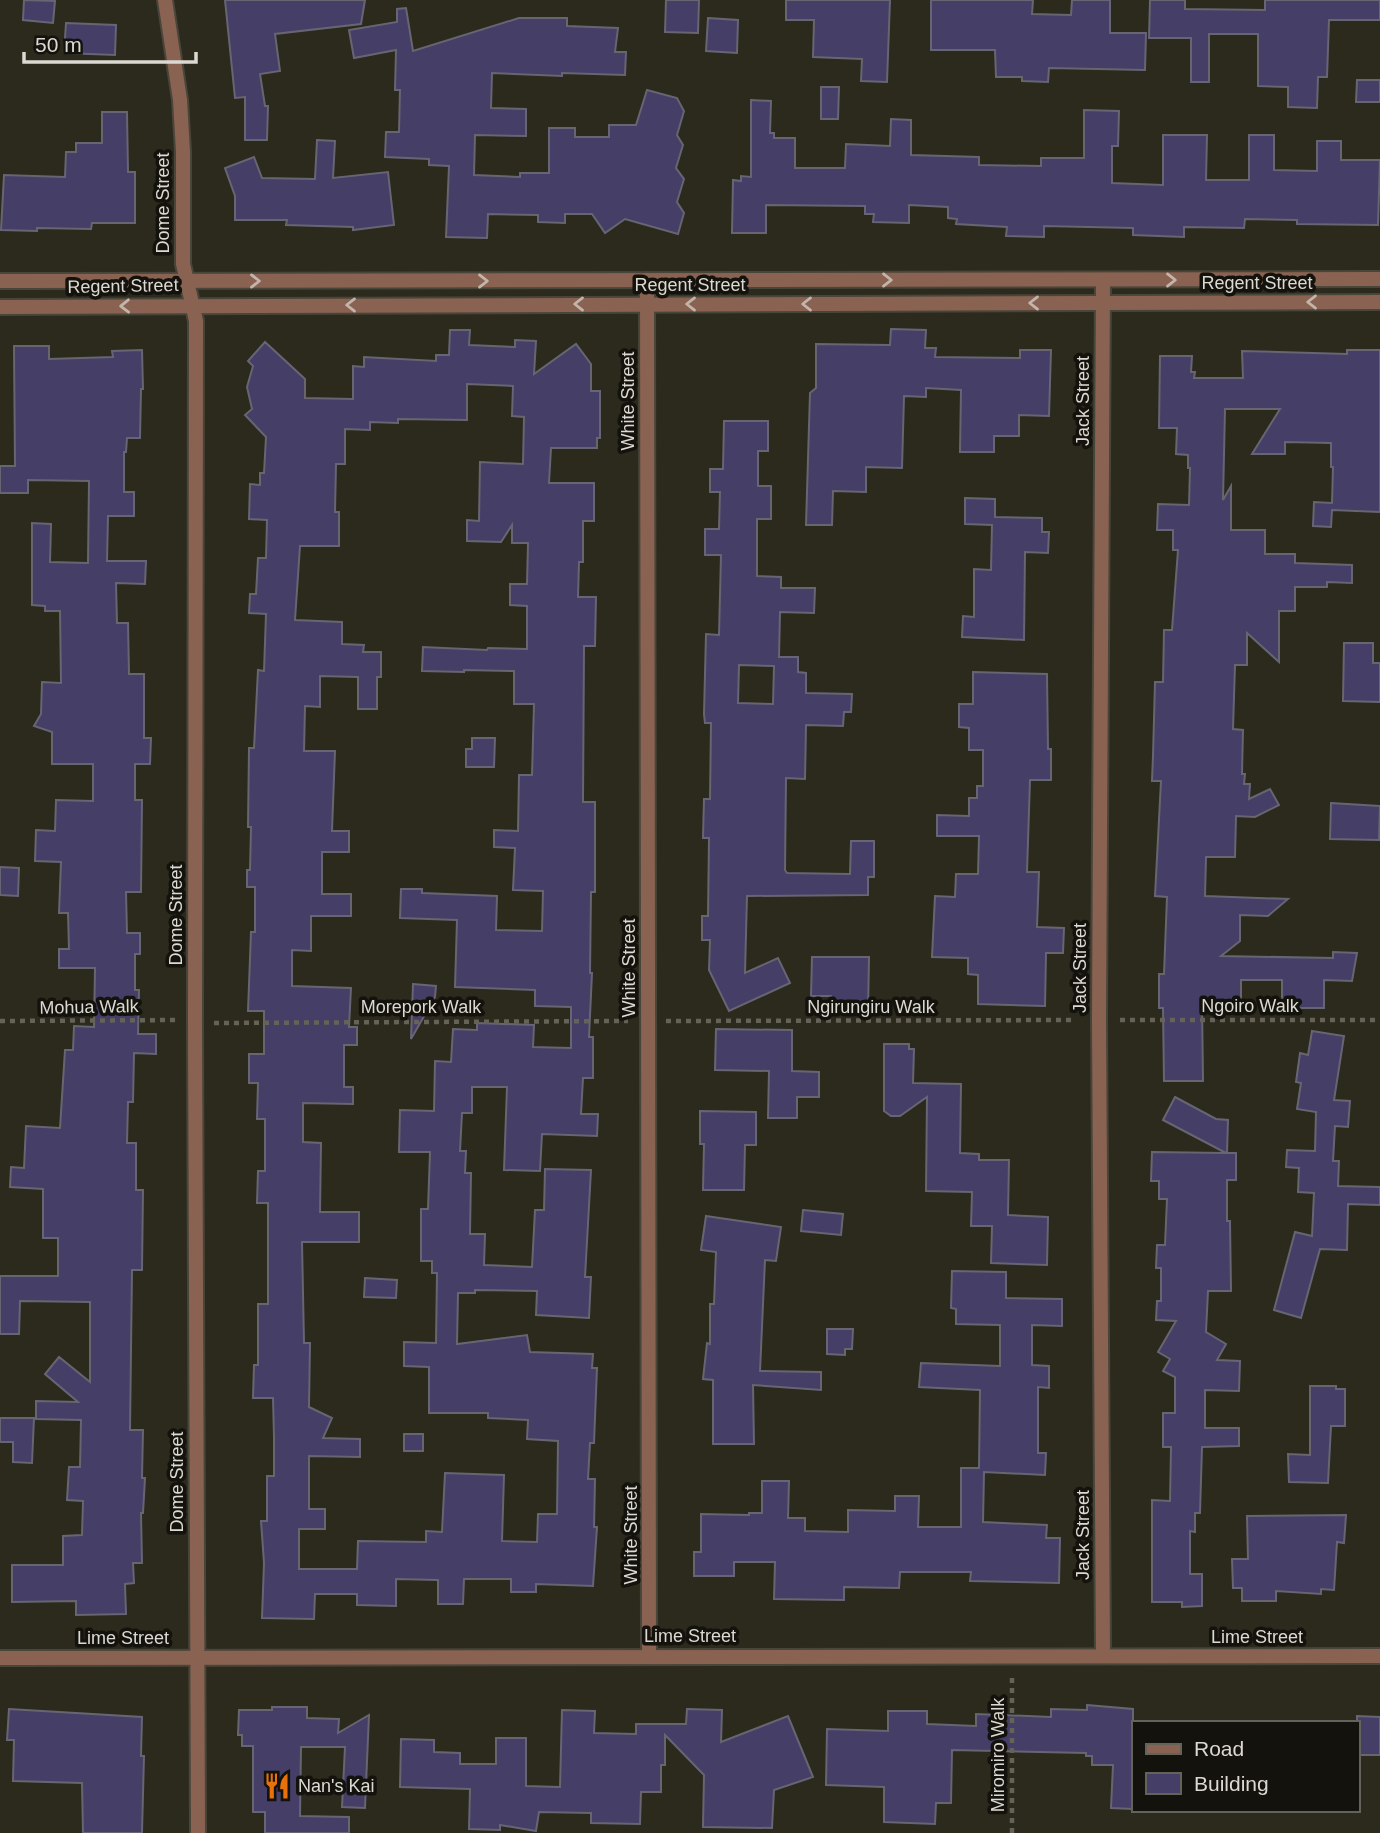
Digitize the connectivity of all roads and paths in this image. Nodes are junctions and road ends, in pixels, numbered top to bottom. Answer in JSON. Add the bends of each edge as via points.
{"nodes":[{"id":1,"x":164,"y":0,"type":"edge"},
{"id":2,"x":1380,"y":279,"type":"edge"},
{"id":3,"x":647,"y":280,"type":"junction"},
{"id":4,"x":1103,"y":280,"type":"junction"},
{"id":5,"x":0,"y":281,"type":"edge"},
{"id":6,"x":187,"y":281,"type":"junction"},
{"id":7,"x":1380,"y":302,"type":"edge"},
{"id":8,"x":1103,"y":303,"type":"junction"},
{"id":9,"x":647,"y":304,"type":"junction"},
{"id":10,"x":193,"y":305,"type":"junction"},
{"id":11,"x":0,"y":307,"type":"edge"},
{"id":12,"x":178,"y":1020,"type":"dead end"},
{"id":13,"x":1076,"y":1020,"type":"dead end"},
{"id":14,"x":1121,"y":1020,"type":"dead end"},
{"id":15,"x":1380,"y":1020,"type":"edge"},
{"id":16,"x":0,"y":1021,"type":"edge"},
{"id":17,"x":628,"y":1021,"type":"dead end"},
{"id":18,"x":666,"y":1021,"type":"dead end"},
{"id":19,"x":214,"y":1023,"type":"dead end"},
{"id":20,"x":649,"y":1656,"type":"junction"},
{"id":21,"x":1103,"y":1656,"type":"junction"},
{"id":22,"x":1380,"y":1656,"type":"edge"},
{"id":23,"x":0,"y":1658,"type":"edge"},
{"id":24,"x":197,"y":1658,"type":"junction"},
{"id":25,"x":1012,"y":1678,"type":"dead end"},
{"id":26,"x":198,"y":1833,"type":"edge"},
{"id":27,"x":1012,"y":1833,"type":"edge"}],
"edges":[{"from":1,"to":6,"type":"street","name":"Dome Street","via":[[180,100]]},
{"from":4,"to":2,"type":"street","name":"Regent Street","one_way":true},
{"from":3,"to":4,"type":"street","name":"Regent Street","one_way":true},
{"from":6,"to":3,"type":"street","name":"Regent Street","one_way":true},
{"from":3,"to":9,"type":"street","name":"White Street"},
{"from":4,"to":8,"type":"street","name":"Jack Street"},
{"from":5,"to":6,"type":"street","name":"Regent Street"},
{"from":6,"to":10,"type":"street","name":"Dome Street"},
{"from":7,"to":8,"type":"street","name":"Regent Street","one_way":true},
{"from":8,"to":9,"type":"street","name":"Regent Street","one_way":true},
{"from":8,"to":21,"type":"street","name":"Jack Street","via":[[1099,1020]]},
{"from":9,"to":10,"type":"street","name":"Regent Street","one_way":true},
{"from":9,"to":20,"type":"street","name":"White Street"},
{"from":10,"to":11,"type":"street","name":"Regent Street","one_way":true},
{"from":10,"to":24,"type":"street","name":"Dome Street"},
{"from":12,"to":16,"type":"path","name":"Mohua Walk"},
{"from":13,"to":18,"type":"path","name":"Ngirungiru Walk"},
{"from":14,"to":15,"type":"path","name":"Ngoiro Walk"},
{"from":17,"to":19,"type":"path","name":"Morepork Walk"},
{"from":20,"to":21,"type":"street","name":"Lime Street"},
{"from":20,"to":24,"type":"street","name":"Lime Street"},
{"from":21,"to":22,"type":"street","name":"Lime Street"},
{"from":23,"to":24,"type":"street","name":"Lime Street"},
{"from":24,"to":26,"type":"street","name":"Dome Street"},
{"from":25,"to":27,"type":"path","name":"Miromiro Walk"}]}
